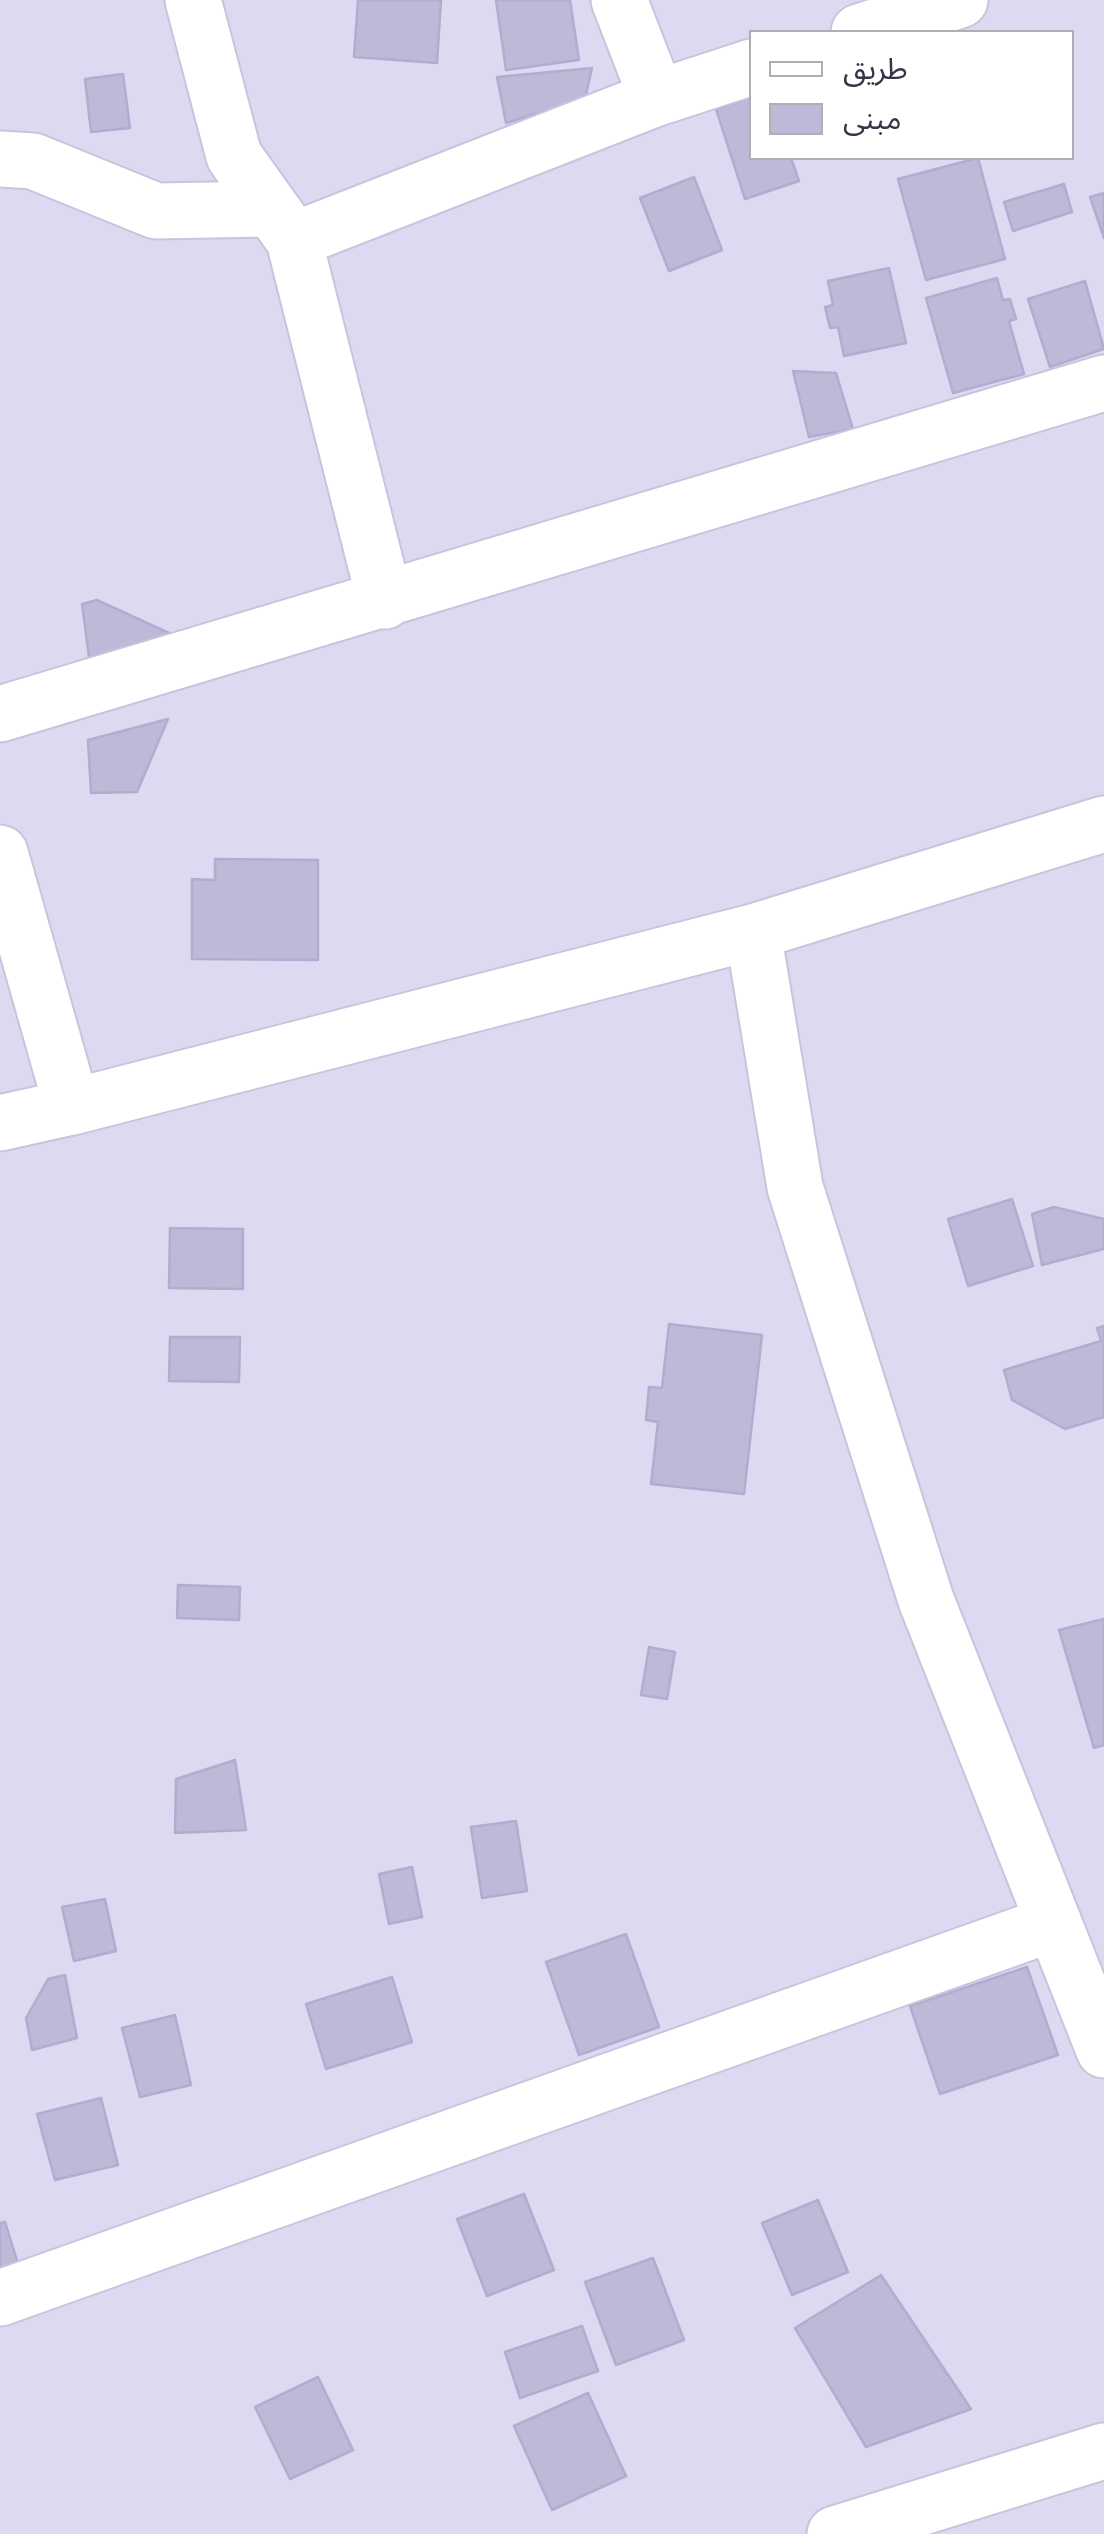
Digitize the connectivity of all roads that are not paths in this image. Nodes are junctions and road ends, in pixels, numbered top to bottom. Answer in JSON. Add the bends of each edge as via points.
{"nodes":[{"id":1,"x":193,"y":0,"type":"edge"},
{"id":2,"x":620,"y":0,"type":"edge"},
{"id":3,"x":938,"y":3,"type":"edge"},
{"id":4,"x":864,"y":30,"type":"edge"},
{"id":5,"x":749,"y":68,"type":"edge"},
{"id":6,"x":657,"y":98,"type":"junction"},
{"id":7,"x":0,"y":158,"type":"edge"},
{"id":8,"x":281,"y":224,"type":"junction"},
{"id":9,"x":1104,"y":383,"type":"edge"},
{"id":10,"x":385,"y":601,"type":"junction"},
{"id":11,"x":0,"y":714,"type":"edge"},
{"id":12,"x":1104,"y":824,"type":"edge"},
{"id":13,"x":0,"y":853,"type":"edge"},
{"id":14,"x":753,"y":932,"type":"junction"},
{"id":15,"x":72,"y":1107,"type":"junction"},
{"id":16,"x":0,"y":1123,"type":"edge"},
{"id":17,"x":1054,"y":1923,"type":"junction"},
{"id":18,"x":1104,"y":2050,"type":"edge"},
{"id":19,"x":0,"y":2298,"type":"edge"},
{"id":20,"x":1104,"y":2451,"type":"edge"},
{"id":21,"x":836,"y":2534,"type":"edge"}],
"edges":[{"from":1,"to":8,"type":"street","via":[[234,156]]},
{"from":2,"to":6,"type":"street"},
{"from":3,"to":4,"type":"street"},
{"from":5,"to":6,"type":"street"},
{"from":6,"to":8,"type":"street"},
{"from":7,"to":8,"type":"street","via":[[33,161],[156,211]]},
{"from":8,"to":10,"type":"street"},
{"from":9,"to":10,"type":"street"},
{"from":10,"to":11,"type":"street"},
{"from":12,"to":14,"type":"street"},
{"from":13,"to":15,"type":"street"},
{"from":14,"to":15,"type":"street"},
{"from":14,"to":17,"type":"street","via":[[794,1187],[926,1600]]},
{"from":15,"to":16,"type":"street"},
{"from":17,"to":18,"type":"street"},
{"from":17,"to":19,"type":"street"},
{"from":20,"to":21,"type":"street"}]}
